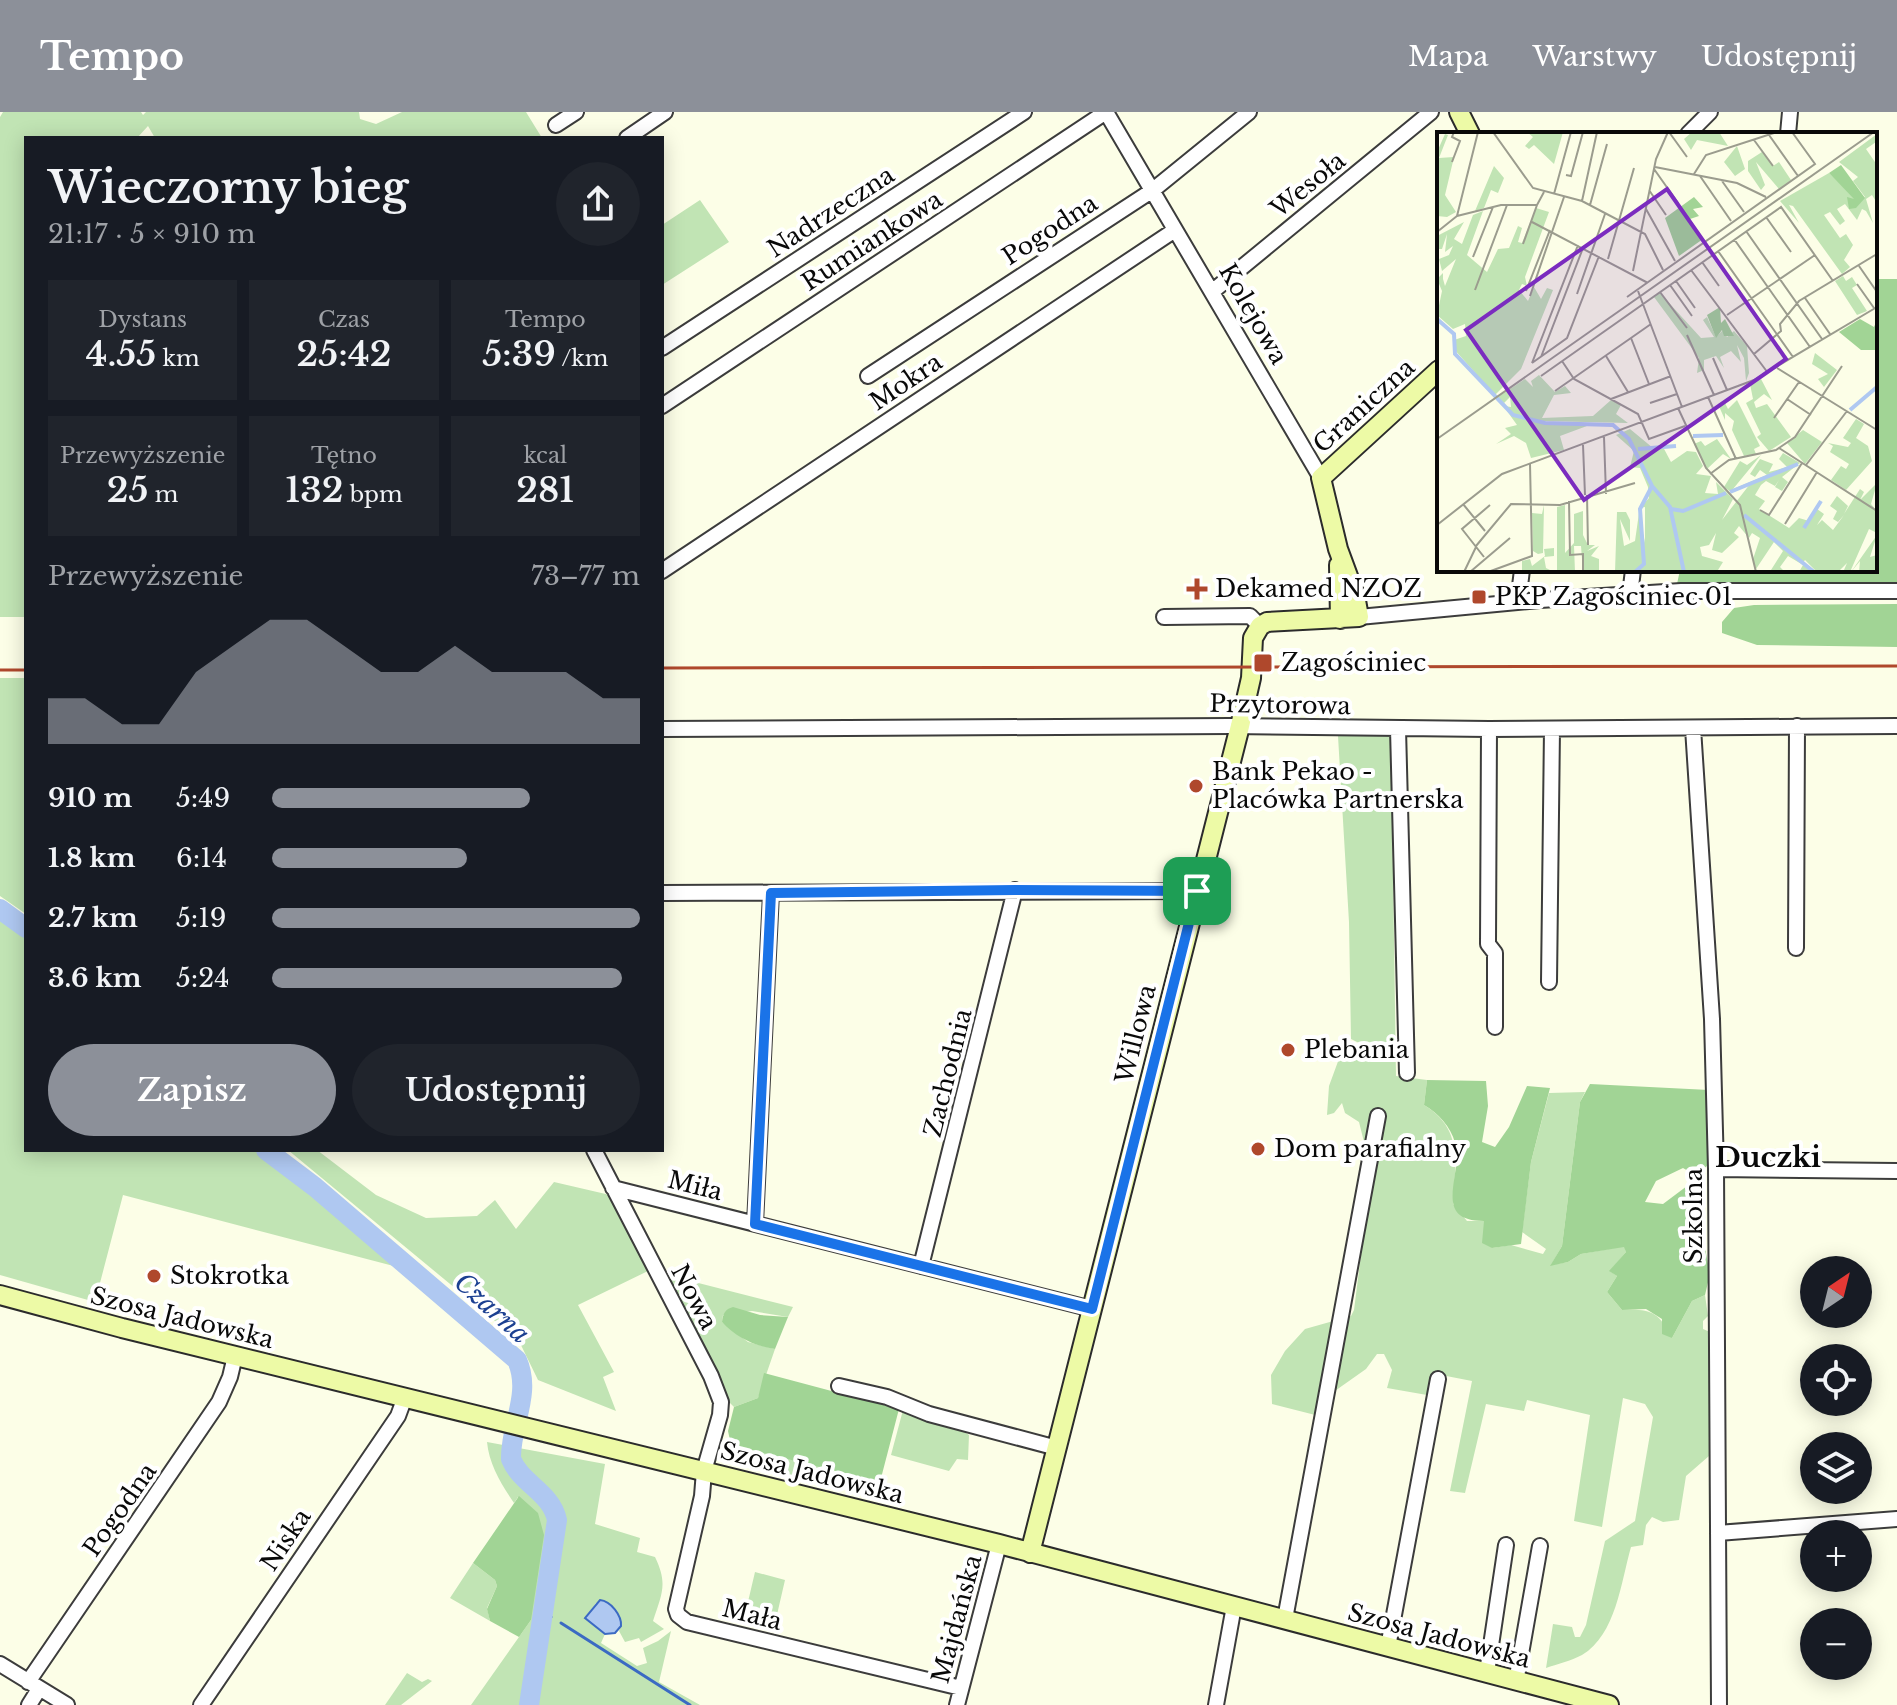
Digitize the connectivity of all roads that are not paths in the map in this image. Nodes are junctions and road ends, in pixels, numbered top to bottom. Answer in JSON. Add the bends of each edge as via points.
{"nodes":[{"id":1,"x":576,"y":112,"type":"edge"},
{"id":2,"x":665,"y":112,"type":"edge"},
{"id":3,"x":1024,"y":112,"type":"edge"},
{"id":4,"x":1106,"y":112,"type":"edge"},
{"id":5,"x":1249,"y":112,"type":"edge"},
{"id":6,"x":1431,"y":112,"type":"edge"},
{"id":7,"x":1459,"y":112,"type":"edge"},
{"id":8,"x":1710,"y":112,"type":"edge"},
{"id":9,"x":1790,"y":112,"type":"edge"},
{"id":10,"x":556,"y":125,"type":"dead end"},
{"id":11,"x":1469,"y":132,"type":"edge"},
{"id":12,"x":1690,"y":132,"type":"edge"},
{"id":13,"x":1788,"y":132,"type":"edge"},
{"id":14,"x":630,"y":136,"type":"edge"},
{"id":15,"x":1153,"y":190,"type":"junction"},
{"id":16,"x":1175,"y":230,"type":"junction"},
{"id":17,"x":1213,"y":291,"type":"junction"},
{"id":18,"x":664,"y":347,"type":"edge"},
{"id":19,"x":1437,"y":372,"type":"edge"},
{"id":20,"x":868,"y":376,"type":"dead end"},
{"id":21,"x":664,"y":405,"type":"edge"},
{"id":22,"x":1321,"y":478,"type":"junction"},
{"id":23,"x":1338,"y":549,"type":"junction"},
{"id":24,"x":664,"y":570,"type":"edge"},
{"id":25,"x":1522,"y":572,"type":"edge"},
{"id":26,"x":1633,"y":572,"type":"edge"},
{"id":27,"x":1897,"y":591,"type":"edge"},
{"id":28,"x":1630,"y":595,"type":"junction"},
{"id":29,"x":1518,"y":602,"type":"junction"},
{"id":30,"x":1164,"y":617,"type":"dead end"},
{"id":31,"x":1359,"y":617,"type":"junction"},
{"id":32,"x":1340,"y":619,"type":"junction"},
{"id":33,"x":1260,"y":626,"type":"junction"},
{"id":34,"x":1240,"y":726,"type":"junction"},
{"id":35,"x":1797,"y":726,"type":"junction"},
{"id":36,"x":1897,"y":726,"type":"edge"},
{"id":37,"x":1693,"y":728,"type":"junction"},
{"id":38,"x":664,"y":729,"type":"edge"},
{"id":39,"x":1398,"y":729,"type":"junction"},
{"id":40,"x":1489,"y":729,"type":"junction"},
{"id":41,"x":1552,"y":729,"type":"junction"},
{"id":42,"x":1015,"y":890,"type":"junction"},
{"id":43,"x":1197,"y":891,"type":"junction"},
{"id":44,"x":664,"y":893,"type":"edge"},
{"id":45,"x":771,"y":893,"type":"junction"},
{"id":46,"x":1796,"y":948,"type":"dead end"},
{"id":47,"x":1549,"y":982,"type":"dead end"},
{"id":48,"x":1495,"y":1027,"type":"dead end"},
{"id":49,"x":1407,"y":1073,"type":"dead end"},
{"id":50,"x":1378,"y":1116,"type":"dead end"},
{"id":51,"x":595,"y":1152,"type":"edge"},
{"id":52,"x":1716,"y":1169,"type":"junction"},
{"id":53,"x":1897,"y":1171,"type":"edge"},
{"id":54,"x":613,"y":1188,"type":"junction"},
{"id":55,"x":755,"y":1224,"type":"junction"},
{"id":56,"x":921,"y":1266,"type":"junction"},
{"id":57,"x":0,"y":1295,"type":"edge"},
{"id":58,"x":1092,"y":1309,"type":"junction"},
{"id":59,"x":235,"y":1356,"type":"junction"},
{"id":60,"x":1438,"y":1379,"type":"dead end"},
{"id":61,"x":839,"y":1386,"type":"dead end"},
{"id":62,"x":405,"y":1397,"type":"junction"},
{"id":63,"x":1057,"y":1448,"type":"junction"},
{"id":64,"x":704,"y":1471,"type":"junction"},
{"id":65,"x":1897,"y":1519,"type":"edge"},
{"id":66,"x":1718,"y":1533,"type":"junction"},
{"id":67,"x":999,"y":1544,"type":"junction"},
{"id":68,"x":1506,"y":1545,"type":"dead end"},
{"id":69,"x":1540,"y":1546,"type":"dead end"},
{"id":70,"x":1030,"y":1553,"type":"junction"},
{"id":71,"x":1234,"y":1606,"type":"junction"},
{"id":72,"x":1285,"y":1619,"type":"junction"},
{"id":73,"x":1388,"y":1647,"type":"junction"},
{"id":74,"x":0,"y":1664,"type":"edge"},
{"id":75,"x":1487,"y":1672,"type":"junction"},
{"id":76,"x":1516,"y":1682,"type":"junction"},
{"id":77,"x":34,"y":1686,"type":"junction"},
{"id":78,"x":961,"y":1688,"type":"junction"},
{"id":79,"x":29,"y":1705,"type":"edge"},
{"id":80,"x":67,"y":1705,"type":"edge"},
{"id":81,"x":201,"y":1705,"type":"edge"},
{"id":82,"x":957,"y":1705,"type":"edge"},
{"id":83,"x":1216,"y":1705,"type":"edge"},
{"id":84,"x":1609,"y":1705,"type":"edge"},
{"id":85,"x":1719,"y":1705,"type":"edge"}],
"edges":[{"from":1,"to":10,"type":"street"},
{"from":2,"to":14,"type":"street"},
{"from":3,"to":18,"type":"street","name":"Nadrzeczna"},
{"from":4,"to":15,"type":"street","name":"Kolejowa"},
{"from":4,"to":21,"type":"street","name":"Rumiankowa"},
{"from":5,"to":15,"type":"street","name":"Pogodna"},
{"from":6,"to":17,"type":"street","name":"Wesoła"},
{"from":7,"to":11,"type":"main road"},
{"from":8,"to":12,"type":"street"},
{"from":9,"to":13,"type":"street"},
{"from":15,"to":16,"type":"street","name":"Kolejowa"},
{"from":15,"to":20,"type":"street","name":"Pogodna"},
{"from":16,"to":17,"type":"street","name":"Kolejowa"},
{"from":16,"to":24,"type":"street","name":"Mokra"},
{"from":17,"to":22,"type":"street","name":"Kolejowa"},
{"from":19,"to":22,"type":"main road","name":"Graniczna"},
{"from":22,"to":23,"type":"main road","name":"Kolejowa"},
{"from":23,"to":31,"type":"main road","name":"Kolejowa"},
{"from":23,"to":32,"type":"main road","name":"Kolejowa"},
{"from":25,"to":29,"type":"street"},
{"from":26,"to":28,"type":"street"},
{"from":27,"to":28,"type":"street"},
{"from":28,"to":29,"type":"street"},
{"from":29,"to":31,"type":"street"},
{"from":30,"to":33,"type":"street","via":[[1250,616]]},
{"from":31,"to":32,"type":"main road"},
{"from":32,"to":33,"type":"main road"},
{"from":33,"to":34,"type":"main road","name":"Willowa","via":[[1253,638]]},
{"from":34,"to":38,"type":"street","name":"Przytorowa"},
{"from":34,"to":39,"type":"street","name":"Przytorowa"},
{"from":34,"to":43,"type":"main road","name":"Willowa"},
{"from":35,"to":36,"type":"street","name":"Przytorowa"},
{"from":35,"to":37,"type":"street","name":"Przytorowa"},
{"from":35,"to":46,"type":"street"},
{"from":37,"to":41,"type":"street","name":"Przytorowa"},
{"from":37,"to":52,"type":"street","name":"Szkolna"},
{"from":39,"to":40,"type":"street","name":"Przytorowa"},
{"from":39,"to":49,"type":"street"},
{"from":40,"to":41,"type":"street","name":"Przytorowa"},
{"from":40,"to":48,"type":"street","via":[[1488,944],[1495,953]]},
{"from":41,"to":47,"type":"street"},
{"from":42,"to":43,"type":"street"},
{"from":42,"to":45,"type":"street"},
{"from":42,"to":56,"type":"street","name":"Zachodnia"},
{"from":43,"to":58,"type":"main road","name":"Willowa"},
{"from":44,"to":45,"type":"street"},
{"from":45,"to":55,"type":"street"},
{"from":50,"to":72,"type":"street"},
{"from":51,"to":54,"type":"street","name":"Nowa"},
{"from":52,"to":53,"type":"street"},
{"from":52,"to":66,"type":"street","name":"Szkolna"},
{"from":54,"to":55,"type":"street","name":"Miła"},
{"from":54,"to":64,"type":"street","name":"Nowa","via":[[719,1396],[719,1422]]},
{"from":55,"to":56,"type":"street","name":"Miła"},
{"from":56,"to":58,"type":"street","name":"Miła"},
{"from":57,"to":59,"type":"main road","name":"Szosa Jadowska"},
{"from":58,"to":63,"type":"main road","name":"Willowa"},
{"from":59,"to":62,"type":"main road","name":"Szosa Jadowska"},
{"from":59,"to":77,"type":"street","name":"Pogodna","via":[[219,1402]]},
{"from":60,"to":73,"type":"street"},
{"from":61,"to":63,"type":"street"},
{"from":62,"to":64,"type":"main road","name":"Szosa Jadowska"},
{"from":62,"to":81,"type":"street","name":"Niska","via":[[398,1416]]},
{"from":63,"to":70,"type":"main road","name":"Willowa"},
{"from":64,"to":67,"type":"main road","name":"Szosa Jadowska"},
{"from":64,"to":78,"type":"street","name":"Mała","via":[[676,1609],[680,1617]]},
{"from":65,"to":66,"type":"street"},
{"from":66,"to":85,"type":"street","name":"Szkolna"},
{"from":67,"to":70,"type":"main road","name":"Szosa Jadowska"},
{"from":67,"to":78,"type":"street","name":"Majdańska"},
{"from":68,"to":75,"type":"street"},
{"from":69,"to":76,"type":"street"},
{"from":70,"to":71,"type":"main road","name":"Szosa Jadowska"},
{"from":71,"to":72,"type":"main road","name":"Szosa Jadowska"},
{"from":71,"to":83,"type":"street"},
{"from":72,"to":73,"type":"main road","name":"Szosa Jadowska"},
{"from":73,"to":75,"type":"main road","name":"Szosa Jadowska"},
{"from":74,"to":77,"type":"street"},
{"from":75,"to":76,"type":"main road","name":"Szosa Jadowska"},
{"from":76,"to":84,"type":"main road","name":"Szosa Jadowska"},
{"from":77,"to":79,"type":"street","name":"Pogodna"},
{"from":77,"to":80,"type":"street"},
{"from":78,"to":82,"type":"street","name":"Majdańska"}]}
